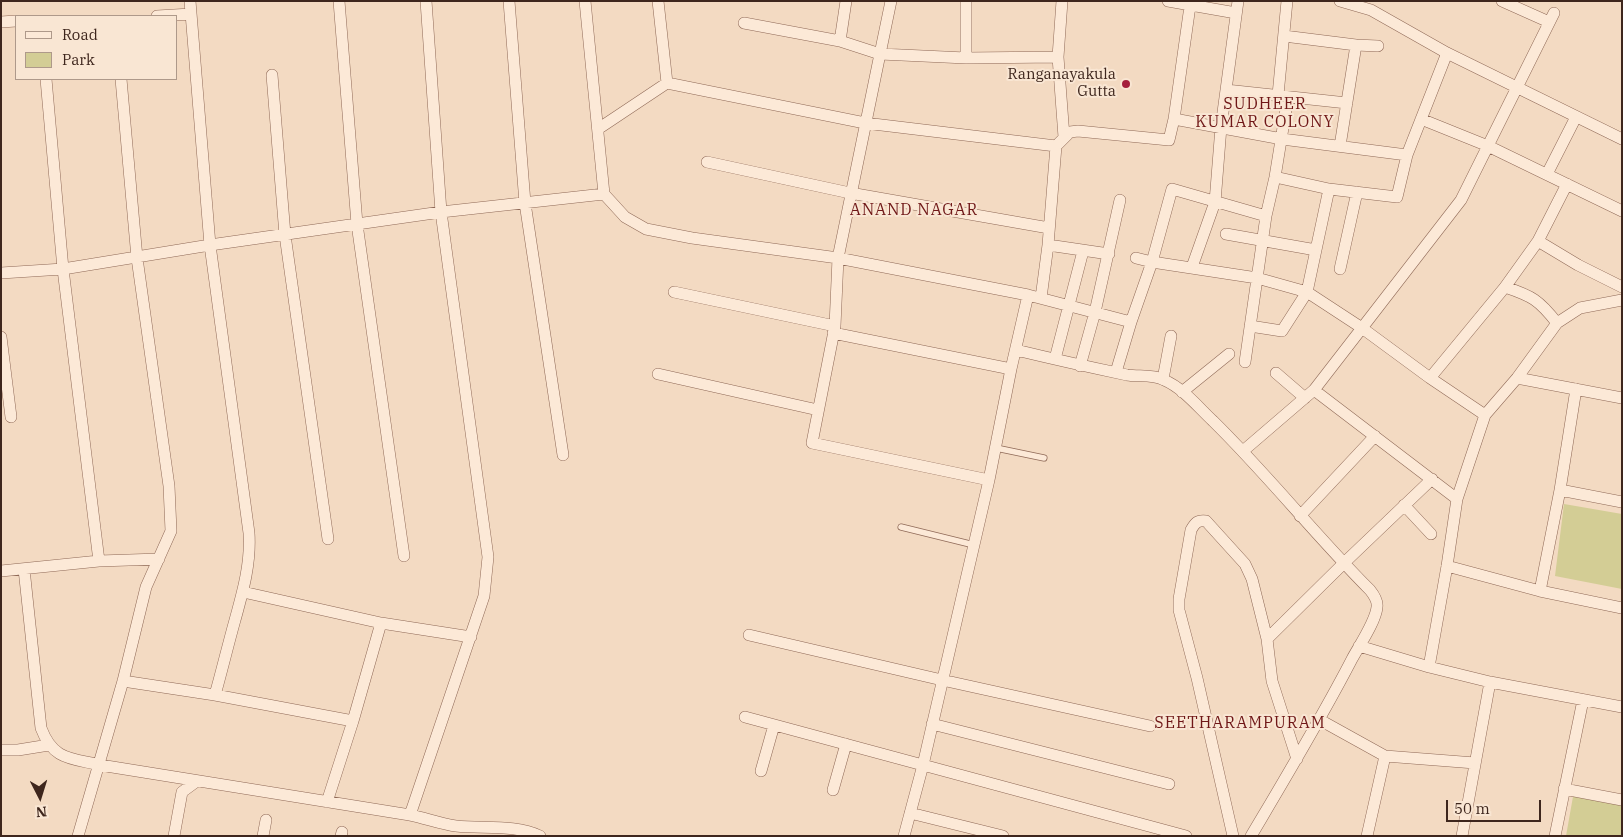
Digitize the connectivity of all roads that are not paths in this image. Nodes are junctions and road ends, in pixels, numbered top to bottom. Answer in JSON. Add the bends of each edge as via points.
{"nodes":[{"id":1,"x":190,"y":1,"type":"edge"},
{"id":2,"x":339,"y":1,"type":"edge"},
{"id":3,"x":426,"y":1,"type":"edge"},
{"id":4,"x":509,"y":1,"type":"edge"},
{"id":5,"x":585,"y":1,"type":"edge"},
{"id":6,"x":658,"y":1,"type":"edge"},
{"id":7,"x":846,"y":1,"type":"edge"},
{"id":8,"x":966,"y":1,"type":"edge"},
{"id":9,"x":1062,"y":1,"type":"edge"},
{"id":10,"x":1168,"y":1,"type":"edge"},
{"id":11,"x":1287,"y":1,"type":"edge"},
{"id":12,"x":1340,"y":1,"type":"edge"},
{"id":13,"x":1502,"y":1,"type":"edge"},
{"id":14,"x":890,"y":2,"type":"edge"},
{"id":15,"x":1190,"y":6,"type":"junction"},
{"id":16,"x":1371,"y":6,"type":"edge"},
{"id":17,"x":1237,"y":7,"type":"edge"},
{"id":18,"x":191,"y":14,"type":"junction"},
{"id":19,"x":174,"y":15,"type":"edge"},
{"id":20,"x":15,"y":21,"type":"edge"},
{"id":21,"x":1,"y":22,"type":"edge"},
{"id":22,"x":744,"y":23,"type":"dead end"},
{"id":23,"x":1284,"y":36,"type":"junction"},
{"id":24,"x":840,"y":41,"type":"junction"},
{"id":25,"x":1356,"y":45,"type":"junction"},
{"id":26,"x":1378,"y":46,"type":"dead end"},
{"id":27,"x":1447,"y":53,"type":"junction"},
{"id":28,"x":880,"y":54,"type":"junction"},
{"id":29,"x":966,"y":58,"type":"junction"},
{"id":30,"x":1058,"y":58,"type":"junction"},
{"id":31,"x":272,"y":75,"type":"dead end"},
{"id":32,"x":46,"y":80,"type":"edge"},
{"id":33,"x":121,"y":80,"type":"edge"},
{"id":34,"x":666,"y":83,"type":"junction"},
{"id":35,"x":1518,"y":87,"type":"junction"},
{"id":36,"x":1226,"y":90,"type":"junction"},
{"id":37,"x":1283,"y":96,"type":"junction"},
{"id":38,"x":1347,"y":103,"type":"junction"},
{"id":39,"x":1576,"y":116,"type":"junction"},
{"id":40,"x":1174,"y":119,"type":"junction"},
{"id":41,"x":1422,"y":119,"type":"junction"},
{"id":42,"x":865,"y":123,"type":"junction"},
{"id":43,"x":1221,"y":127,"type":"junction"},
{"id":44,"x":598,"y":129,"type":"junction"},
{"id":45,"x":1282,"y":139,"type":"junction"},
{"id":46,"x":1622,"y":139,"type":"edge"},
{"id":47,"x":1060,"y":142,"type":"junction"},
{"id":48,"x":1340,"y":146,"type":"junction"},
{"id":49,"x":1488,"y":146,"type":"junction"},
{"id":50,"x":1408,"y":155,"type":"junction"},
{"id":51,"x":707,"y":162,"type":"dead end"},
{"id":52,"x":1547,"y":174,"type":"junction"},
{"id":53,"x":1276,"y":178,"type":"junction"},
{"id":54,"x":1567,"y":184,"type":"junction"},
{"id":55,"x":1329,"y":189,"type":"junction"},
{"id":56,"x":1357,"y":192,"type":"junction"},
{"id":57,"x":850,"y":193,"type":"junction"},
{"id":58,"x":604,"y":194,"type":"junction"},
{"id":59,"x":1120,"y":200,"type":"dead end"},
{"id":60,"x":1215,"y":202,"type":"junction"},
{"id":61,"x":525,"y":203,"type":"junction"},
{"id":62,"x":441,"y":212,"type":"junction"},
{"id":63,"x":1622,"y":212,"type":"edge"},
{"id":64,"x":1266,"y":216,"type":"junction"},
{"id":65,"x":357,"y":224,"type":"junction"},
{"id":66,"x":1049,"y":228,"type":"junction"},
{"id":67,"x":1226,"y":234,"type":"dead end"},
{"id":68,"x":285,"y":235,"type":"junction"},
{"id":69,"x":1262,"y":240,"type":"junction"},
{"id":70,"x":1538,"y":241,"type":"junction"},
{"id":71,"x":210,"y":245,"type":"junction"},
{"id":72,"x":1048,"y":245,"type":"junction"},
{"id":73,"x":1316,"y":250,"type":"junction"},
{"id":74,"x":1083,"y":251,"type":"junction"},
{"id":75,"x":1109,"y":254,"type":"junction"},
{"id":76,"x":137,"y":258,"type":"junction"},
{"id":77,"x":838,"y":258,"type":"junction"},
{"id":78,"x":1136,"y":258,"type":"dead end"},
{"id":79,"x":1152,"y":262,"type":"junction"},
{"id":80,"x":1192,"y":267,"type":"junction"},
{"id":81,"x":63,"y":269,"type":"junction"},
{"id":82,"x":1340,"y":269,"type":"dead end"},
{"id":83,"x":1,"y":274,"type":"edge"},
{"id":84,"x":1258,"y":278,"type":"junction"},
{"id":85,"x":1505,"y":286,"type":"junction"},
{"id":86,"x":1622,"y":287,"type":"edge"},
{"id":87,"x":674,"y":292,"type":"dead end"},
{"id":88,"x":1307,"y":292,"type":"junction"},
{"id":89,"x":1028,"y":295,"type":"junction"},
{"id":90,"x":1041,"y":298,"type":"junction"},
{"id":91,"x":1622,"y":300,"type":"edge"},
{"id":92,"x":1069,"y":305,"type":"junction"},
{"id":93,"x":1095,"y":312,"type":"junction"},
{"id":94,"x":1131,"y":322,"type":"junction"},
{"id":95,"x":1557,"y":322,"type":"junction"},
{"id":96,"x":1250,"y":326,"type":"junction"},
{"id":97,"x":1362,"y":328,"type":"junction"},
{"id":98,"x":834,"y":329,"type":"junction"},
{"id":99,"x":1171,"y":336,"type":"dead end"},
{"id":100,"x":1,"y":337,"type":"edge"},
{"id":101,"x":1016,"y":350,"type":"junction"},
{"id":102,"x":1229,"y":354,"type":"dead end"},
{"id":103,"x":1055,"y":359,"type":"junction"},
{"id":104,"x":1245,"y":362,"type":"dead end"},
{"id":105,"x":1080,"y":366,"type":"junction"},
{"id":106,"x":1012,"y":369,"type":"junction"},
{"id":107,"x":1116,"y":372,"type":"junction"},
{"id":108,"x":1276,"y":373,"type":"dead end"},
{"id":109,"x":658,"y":374,"type":"dead end"},
{"id":110,"x":1430,"y":378,"type":"junction"},
{"id":111,"x":1517,"y":378,"type":"junction"},
{"id":112,"x":1164,"y":379,"type":"junction"},
{"id":113,"x":1622,"y":386,"type":"edge"},
{"id":114,"x":1576,"y":388,"type":"junction"},
{"id":115,"x":1182,"y":392,"type":"junction"},
{"id":116,"x":1309,"y":394,"type":"junction"},
{"id":117,"x":1620,"y":397,"type":"edge"},
{"id":118,"x":818,"y":410,"type":"junction"},
{"id":119,"x":1484,"y":416,"type":"junction"},
{"id":120,"x":11,"y":417,"type":"dead end"},
{"id":121,"x":1375,"y":436,"type":"junction"},
{"id":122,"x":996,"y":448,"type":"junction"},
{"id":123,"x":1243,"y":450,"type":"junction"},
{"id":124,"x":563,"y":455,"type":"dead end"},
{"id":125,"x":1044,"y":458,"type":"dead end"},
{"id":126,"x":1432,"y":479,"type":"junction"},
{"id":127,"x":989,"y":480,"type":"junction"},
{"id":128,"x":1560,"y":490,"type":"junction"},
{"id":129,"x":1456,"y":499,"type":"junction"},
{"id":130,"x":1622,"y":502,"type":"edge"},
{"id":131,"x":1404,"y":505,"type":"junction"},
{"id":132,"x":1300,"y":516,"type":"junction"},
{"id":133,"x":901,"y":528,"type":"dead end"},
{"id":134,"x":1431,"y":534,"type":"dead end"},
{"id":135,"x":328,"y":539,"type":"dead end"},
{"id":136,"x":974,"y":545,"type":"junction"},
{"id":137,"x":404,"y":556,"type":"dead end"},
{"id":138,"x":159,"y":558,"type":"junction"},
{"id":139,"x":99,"y":562,"type":"junction"},
{"id":140,"x":1344,"y":563,"type":"junction"},
{"id":141,"x":1447,"y":566,"type":"junction"},
{"id":142,"x":24,"y":569,"type":"junction"},
{"id":143,"x":1,"y":571,"type":"edge"},
{"id":144,"x":1540,"y":591,"type":"junction"},
{"id":145,"x":243,"y":592,"type":"junction"},
{"id":146,"x":1622,"y":608,"type":"edge"},
{"id":147,"x":381,"y":623,"type":"junction"},
{"id":148,"x":749,"y":635,"type":"dead end"},
{"id":149,"x":471,"y":637,"type":"junction"},
{"id":150,"x":1267,"y":640,"type":"junction"},
{"id":151,"x":1359,"y":646,"type":"junction"},
{"id":152,"x":1429,"y":667,"type":"junction"},
{"id":153,"x":942,"y":680,"type":"junction"},
{"id":154,"x":122,"y":681,"type":"junction"},
{"id":155,"x":1490,"y":682,"type":"junction"},
{"id":156,"x":215,"y":695,"type":"junction"},
{"id":157,"x":1583,"y":700,"type":"junction"},
{"id":158,"x":1622,"y":706,"type":"edge"},
{"id":159,"x":745,"y":717,"type":"dead end"},
{"id":160,"x":1320,"y":720,"type":"junction"},
{"id":161,"x":353,"y":721,"type":"junction"},
{"id":162,"x":774,"y":724,"type":"junction"},
{"id":163,"x":932,"y":724,"type":"junction"},
{"id":164,"x":1150,"y":726,"type":"dead end"},
{"id":165,"x":846,"y":744,"type":"junction"},
{"id":166,"x":49,"y":745,"type":"junction"},
{"id":167,"x":1,"y":750,"type":"edge"},
{"id":168,"x":1385,"y":756,"type":"junction"},
{"id":169,"x":1297,"y":759,"type":"junction"},
{"id":170,"x":1475,"y":763,"type":"junction"},
{"id":171,"x":100,"y":765,"type":"junction"},
{"id":172,"x":923,"y":765,"type":"junction"},
{"id":173,"x":761,"y":771,"type":"dead end"},
{"id":174,"x":197,"y":781,"type":"junction"},
{"id":175,"x":1169,"y":784,"type":"dead end"},
{"id":176,"x":1564,"y":789,"type":"junction"},
{"id":177,"x":833,"y":790,"type":"dead end"},
{"id":178,"x":1622,"y":800,"type":"edge"},
{"id":179,"x":327,"y":802,"type":"junction"},
{"id":180,"x":910,"y":813,"type":"junction"},
{"id":181,"x":410,"y":815,"type":"junction"},
{"id":182,"x":266,"y":820,"type":"dead end"},
{"id":183,"x":78,"y":836,"type":"edge"},
{"id":184,"x":174,"y":836,"type":"edge"},
{"id":185,"x":263,"y":836,"type":"edge"},
{"id":186,"x":540,"y":836,"type":"edge"},
{"id":187,"x":904,"y":836,"type":"edge"},
{"id":188,"x":1003,"y":836,"type":"edge"},
{"id":189,"x":1186,"y":836,"type":"edge"},
{"id":190,"x":1233,"y":836,"type":"edge"},
{"id":191,"x":1251,"y":836,"type":"edge"},
{"id":192,"x":1367,"y":836,"type":"edge"},
{"id":193,"x":1462,"y":836,"type":"edge"},
{"id":194,"x":1555,"y":836,"type":"edge"}],
"edges":[{"from":1,"to":18,"type":"street"},
{"from":2,"to":65,"type":"street"},
{"from":3,"to":62,"type":"street"},
{"from":4,"to":61,"type":"street"},
{"from":5,"to":44,"type":"street"},
{"from":6,"to":34,"type":"street"},
{"from":7,"to":24,"type":"street"},
{"from":8,"to":29,"type":"street"},
{"from":9,"to":30,"type":"street"},
{"from":10,"to":15,"type":"street"},
{"from":11,"to":23,"type":"street"},
{"from":12,"to":16,"type":"street"},
{"from":13,"to":35,"type":"street","via":[[1551,18]]},
{"from":14,"to":28,"type":"street"},
{"from":15,"to":17,"type":"street"},
{"from":15,"to":40,"type":"street"},
{"from":16,"to":27,"type":"street"},
{"from":17,"to":36,"type":"street"},
{"from":18,"to":19,"type":"street"},
{"from":18,"to":71,"type":"street"},
{"from":20,"to":21,"type":"street"},
{"from":22,"to":24,"type":"street"},
{"from":23,"to":25,"type":"street"},
{"from":23,"to":37,"type":"street"},
{"from":24,"to":28,"type":"street"},
{"from":25,"to":26,"type":"street"},
{"from":25,"to":38,"type":"street"},
{"from":27,"to":35,"type":"street"},
{"from":27,"to":41,"type":"street"},
{"from":28,"to":29,"type":"street"},
{"from":28,"to":42,"type":"street"},
{"from":29,"to":30,"type":"street"},
{"from":30,"to":47,"type":"street"},
{"from":31,"to":68,"type":"street"},
{"from":32,"to":81,"type":"street"},
{"from":33,"to":76,"type":"street"},
{"from":34,"to":42,"type":"street"},
{"from":34,"to":44,"type":"street"},
{"from":35,"to":39,"type":"street"},
{"from":35,"to":49,"type":"street"},
{"from":36,"to":37,"type":"street"},
{"from":36,"to":43,"type":"street"},
{"from":37,"to":38,"type":"street"},
{"from":37,"to":45,"type":"street"},
{"from":38,"to":48,"type":"street"},
{"from":39,"to":46,"type":"street"},
{"from":39,"to":52,"type":"street"},
{"from":40,"to":43,"type":"street"},
{"from":40,"to":47,"type":"street","via":[[1169,140],[1078,131],[1070,132]]},
{"from":41,"to":49,"type":"street"},
{"from":41,"to":50,"type":"street"},
{"from":42,"to":47,"type":"street"},
{"from":42,"to":57,"type":"street"},
{"from":43,"to":45,"type":"street"},
{"from":43,"to":60,"type":"street"},
{"from":44,"to":58,"type":"street"},
{"from":45,"to":48,"type":"street"},
{"from":45,"to":53,"type":"street"},
{"from":47,"to":66,"type":"street"},
{"from":48,"to":50,"type":"street"},
{"from":49,"to":52,"type":"street"},
{"from":49,"to":97,"type":"street","via":[[1461,200]]},
{"from":50,"to":56,"type":"street","via":[[1397,197]]},
{"from":51,"to":57,"type":"street"},
{"from":52,"to":54,"type":"street"},
{"from":53,"to":55,"type":"street"},
{"from":53,"to":64,"type":"street"},
{"from":54,"to":63,"type":"street"},
{"from":54,"to":70,"type":"street"},
{"from":55,"to":56,"type":"street"},
{"from":55,"to":73,"type":"street"},
{"from":56,"to":82,"type":"street"},
{"from":57,"to":66,"type":"street"},
{"from":57,"to":77,"type":"street"},
{"from":58,"to":61,"type":"street"},
{"from":58,"to":77,"type":"street","via":[[624,216],[646,229]]},
{"from":59,"to":75,"type":"street"},
{"from":60,"to":64,"type":"street"},
{"from":60,"to":79,"type":"street","via":[[1172,189]]},
{"from":60,"to":80,"type":"street"},
{"from":61,"to":62,"type":"street"},
{"from":61,"to":124,"type":"street"},
{"from":62,"to":65,"type":"street"},
{"from":62,"to":149,"type":"street","via":[[488,557],[484,596]]},
{"from":64,"to":69,"type":"street"},
{"from":65,"to":68,"type":"street"},
{"from":65,"to":137,"type":"street"},
{"from":66,"to":72,"type":"street"},
{"from":67,"to":69,"type":"street"},
{"from":68,"to":71,"type":"street"},
{"from":68,"to":135,"type":"street"},
{"from":69,"to":73,"type":"street"},
{"from":69,"to":84,"type":"street"},
{"from":70,"to":85,"type":"street"},
{"from":70,"to":86,"type":"street"},
{"from":71,"to":76,"type":"street"},
{"from":71,"to":145,"type":"street","via":[[249,533],[248,570]]},
{"from":72,"to":74,"type":"street"},
{"from":72,"to":90,"type":"street"},
{"from":73,"to":88,"type":"street"},
{"from":74,"to":75,"type":"street"},
{"from":74,"to":92,"type":"street"},
{"from":75,"to":93,"type":"street"},
{"from":76,"to":81,"type":"street"},
{"from":76,"to":138,"type":"street","via":[[171,511],[171,532]]},
{"from":77,"to":89,"type":"street"},
{"from":77,"to":98,"type":"street"},
{"from":78,"to":79,"type":"street"},
{"from":79,"to":80,"type":"street"},
{"from":79,"to":94,"type":"street"},
{"from":80,"to":84,"type":"street"},
{"from":81,"to":83,"type":"street"},
{"from":81,"to":139,"type":"street"},
{"from":84,"to":88,"type":"street"},
{"from":84,"to":96,"type":"street"},
{"from":85,"to":95,"type":"street","via":[[1528,294]]},
{"from":85,"to":110,"type":"street"},
{"from":87,"to":98,"type":"street"},
{"from":88,"to":96,"type":"street","via":[[1282,331]]},
{"from":88,"to":97,"type":"street"},
{"from":89,"to":90,"type":"street"},
{"from":89,"to":101,"type":"street"},
{"from":90,"to":92,"type":"street"},
{"from":91,"to":95,"type":"street","via":[[1580,308]]},
{"from":92,"to":93,"type":"street"},
{"from":92,"to":103,"type":"street"},
{"from":93,"to":94,"type":"street"},
{"from":93,"to":105,"type":"street"},
{"from":94,"to":107,"type":"street"},
{"from":95,"to":111,"type":"street"},
{"from":96,"to":104,"type":"street"},
{"from":97,"to":110,"type":"street"},
{"from":97,"to":116,"type":"street"},
{"from":98,"to":106,"type":"street"},
{"from":98,"to":118,"type":"street"},
{"from":99,"to":112,"type":"street"},
{"from":100,"to":120,"type":"street"},
{"from":101,"to":103,"type":"street"},
{"from":101,"to":106,"type":"street"},
{"from":102,"to":115,"type":"street"},
{"from":103,"to":105,"type":"street"},
{"from":105,"to":107,"type":"street"},
{"from":106,"to":122,"type":"street"},
{"from":107,"to":112,"type":"street"},
{"from":108,"to":116,"type":"street"},
{"from":109,"to":118,"type":"street"},
{"from":110,"to":119,"type":"street"},
{"from":111,"to":114,"type":"street"},
{"from":111,"to":119,"type":"street"},
{"from":112,"to":115,"type":"street"},
{"from":113,"to":117,"type":"street"},
{"from":114,"to":117,"type":"street"},
{"from":114,"to":128,"type":"street"},
{"from":115,"to":123,"type":"street"},
{"from":116,"to":121,"type":"street"},
{"from":116,"to":123,"type":"street"},
{"from":118,"to":127,"type":"street","via":[[812,443]]},
{"from":119,"to":129,"type":"street"},
{"from":121,"to":126,"type":"street"},
{"from":121,"to":132,"type":"street"},
{"from":122,"to":125,"type":"lane"},
{"from":122,"to":127,"type":"street"},
{"from":123,"to":132,"type":"street"},
{"from":126,"to":129,"type":"street"},
{"from":126,"to":131,"type":"street"},
{"from":127,"to":136,"type":"street"},
{"from":128,"to":130,"type":"street"},
{"from":128,"to":144,"type":"street"},
{"from":129,"to":141,"type":"street"},
{"from":131,"to":134,"type":"street"},
{"from":131,"to":140,"type":"street"},
{"from":132,"to":140,"type":"street"},
{"from":133,"to":136,"type":"lane"},
{"from":136,"to":153,"type":"street"},
{"from":138,"to":139,"type":"street"},
{"from":138,"to":154,"type":"street","via":[[146,587]]},
{"from":139,"to":142,"type":"street"},
{"from":140,"to":150,"type":"street"},
{"from":140,"to":151,"type":"street","via":[[1370,590],[1378,606]]},
{"from":141,"to":144,"type":"street"},
{"from":141,"to":152,"type":"street"},
{"from":142,"to":143,"type":"street"},
{"from":142,"to":166,"type":"street","via":[[41,728]]},
{"from":144,"to":146,"type":"street"},
{"from":145,"to":147,"type":"street"},
{"from":145,"to":156,"type":"street"},
{"from":147,"to":149,"type":"street"},
{"from":147,"to":161,"type":"street"},
{"from":148,"to":153,"type":"street"},
{"from":149,"to":181,"type":"street"},
{"from":150,"to":169,"type":"street","via":[[1272,681]]},
{"from":150,"to":190,"type":"street","via":[[1252,579],[1245,564],[1206,521],[1199,520],[1191,530],[1180,610]]},
{"from":151,"to":152,"type":"street"},
{"from":151,"to":160,"type":"street"},
{"from":152,"to":155,"type":"street"},
{"from":153,"to":163,"type":"street"},
{"from":153,"to":164,"type":"street"},
{"from":154,"to":156,"type":"street"},
{"from":154,"to":171,"type":"street"},
{"from":155,"to":157,"type":"street"},
{"from":155,"to":170,"type":"street"},
{"from":156,"to":161,"type":"street"},
{"from":157,"to":158,"type":"street"},
{"from":157,"to":176,"type":"street"},
{"from":159,"to":162,"type":"street"},
{"from":160,"to":168,"type":"street"},
{"from":160,"to":169,"type":"street"},
{"from":161,"to":179,"type":"street"},
{"from":162,"to":165,"type":"street"},
{"from":162,"to":173,"type":"street"},
{"from":163,"to":172,"type":"street"},
{"from":163,"to":175,"type":"street"},
{"from":165,"to":172,"type":"street"},
{"from":165,"to":177,"type":"street"},
{"from":166,"to":167,"type":"street"},
{"from":166,"to":171,"type":"street","via":[[64,757]]},
{"from":168,"to":170,"type":"street"},
{"from":168,"to":192,"type":"street"},
{"from":169,"to":191,"type":"street"},
{"from":170,"to":193,"type":"street"},
{"from":171,"to":174,"type":"street"},
{"from":171,"to":183,"type":"street"},
{"from":172,"to":180,"type":"street"},
{"from":172,"to":189,"type":"street"},
{"from":174,"to":179,"type":"street"},
{"from":174,"to":184,"type":"street","via":[[182,792]]},
{"from":176,"to":178,"type":"street"},
{"from":176,"to":194,"type":"street"},
{"from":179,"to":181,"type":"street"},
{"from":180,"to":187,"type":"street"},
{"from":180,"to":188,"type":"street"},
{"from":181,"to":186,"type":"street","via":[[455,826],[507,828]]},
{"from":182,"to":185,"type":"street"}]}
